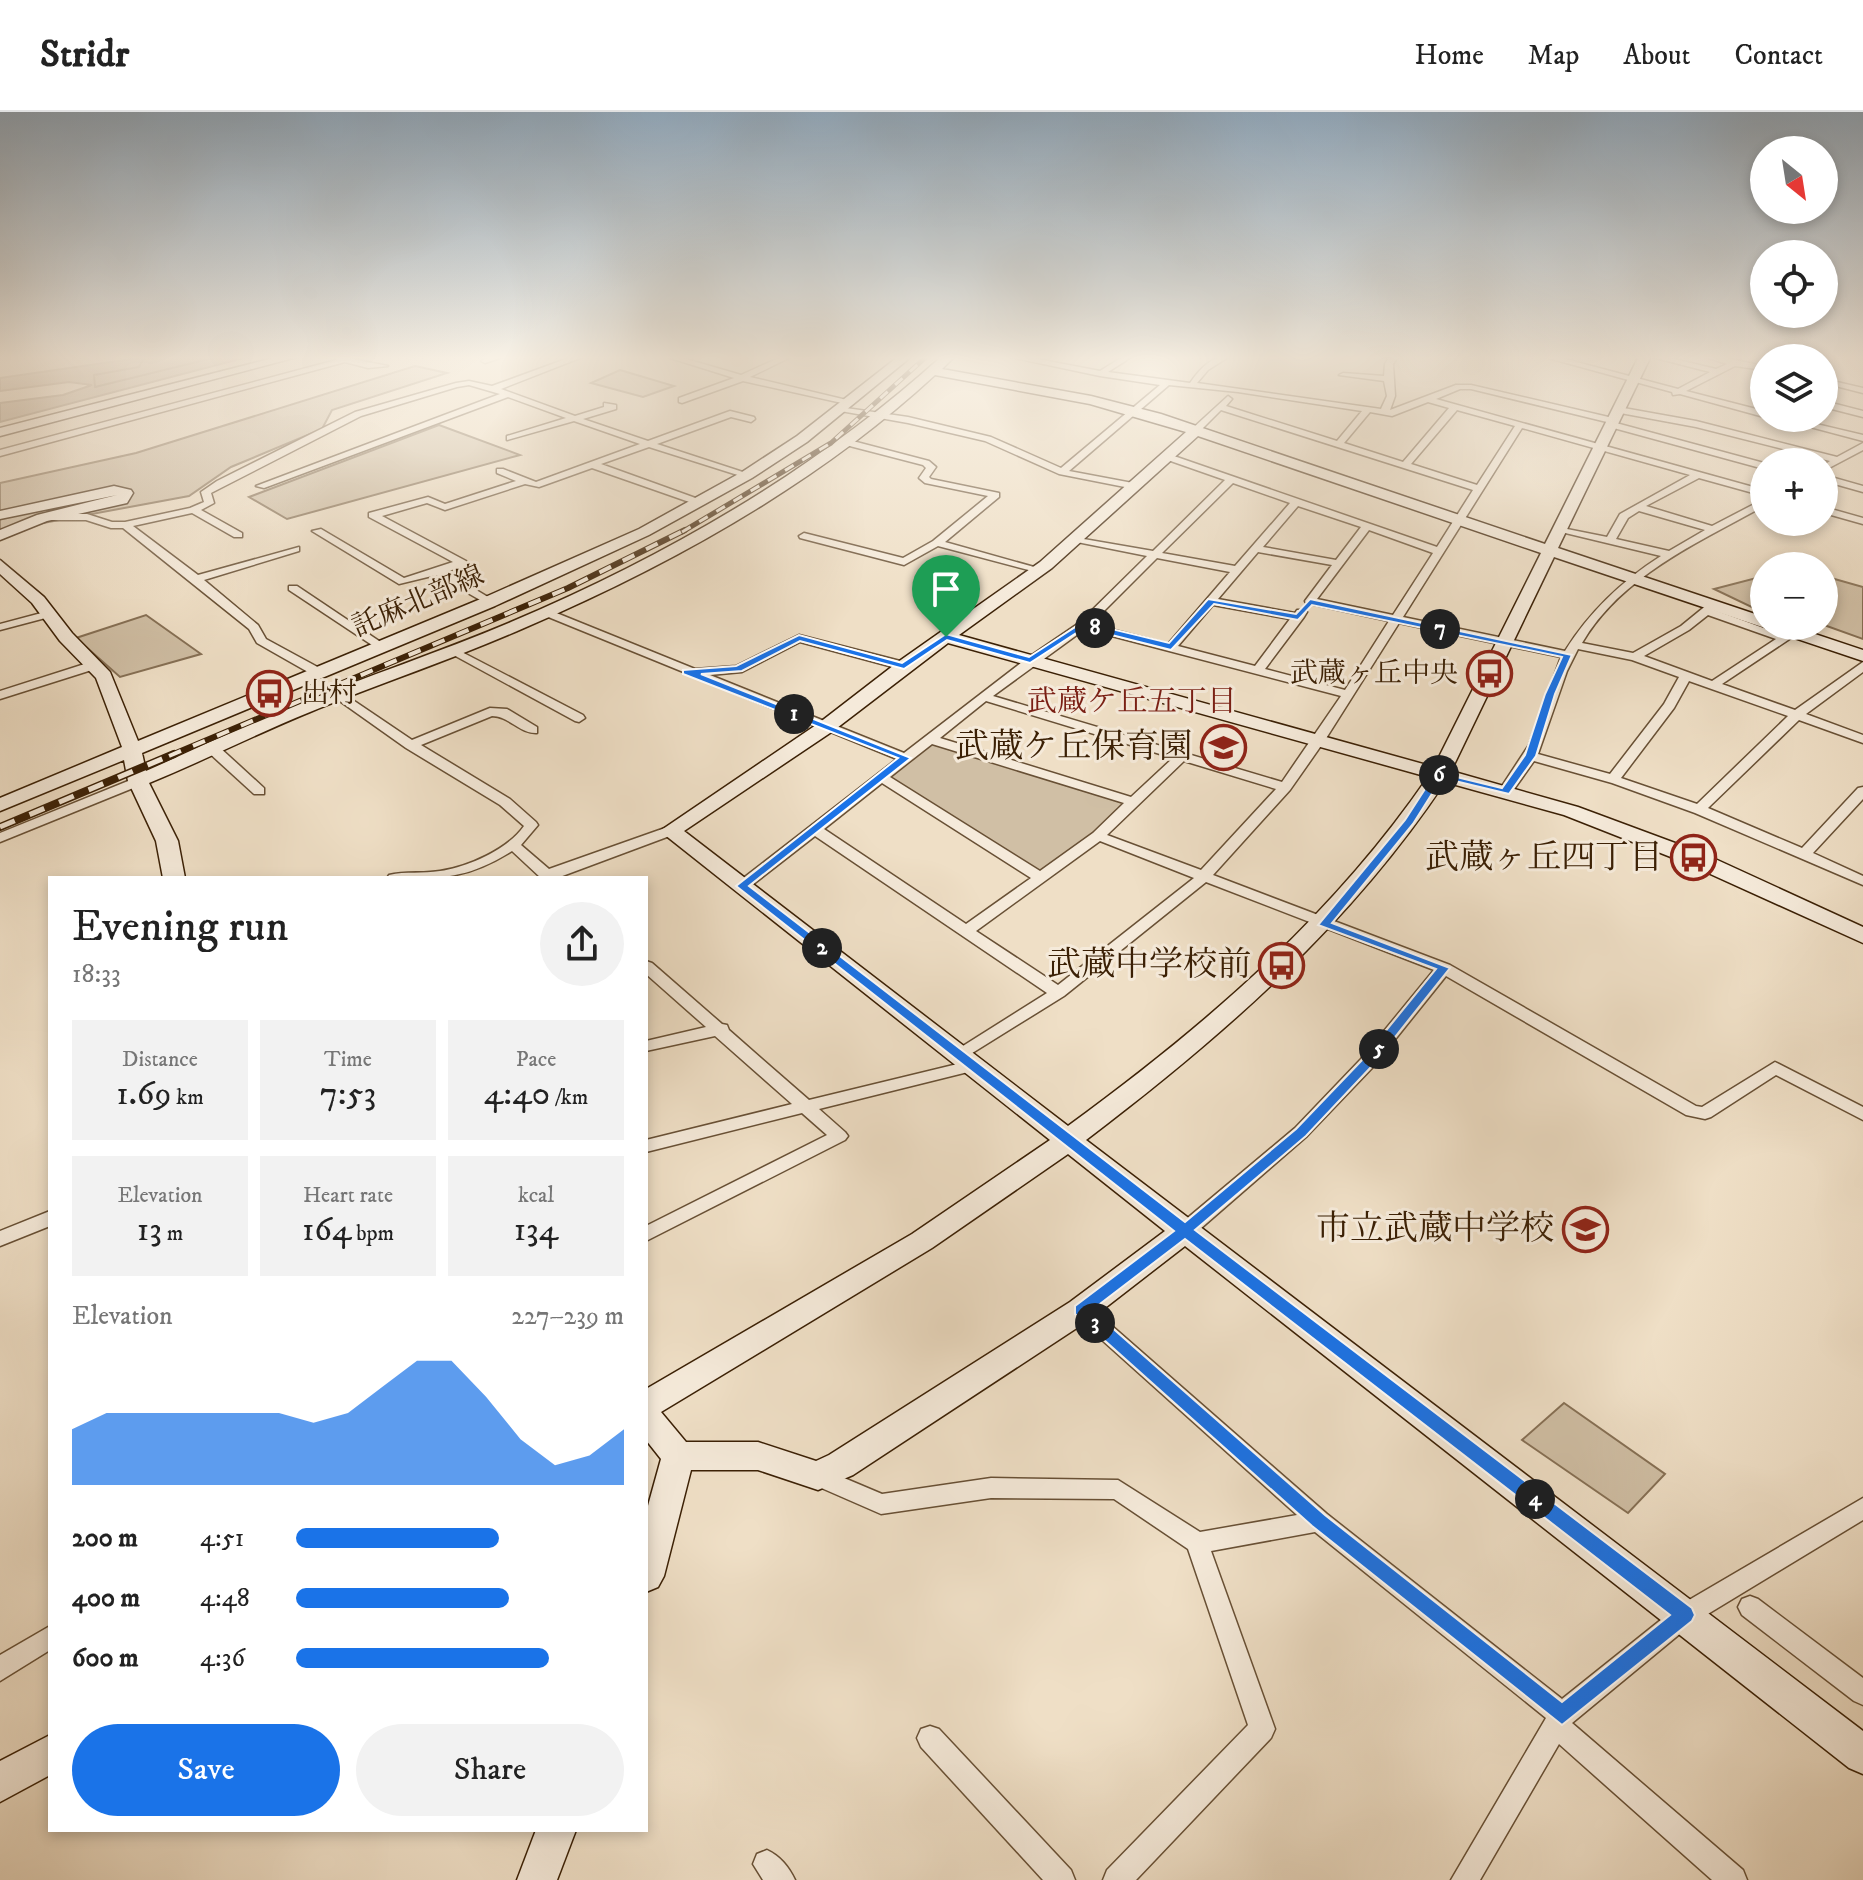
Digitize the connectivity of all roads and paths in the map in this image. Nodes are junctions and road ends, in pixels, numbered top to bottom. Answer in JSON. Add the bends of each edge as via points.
{"nodes":[{"id":1,"x":55,"y":439,"type":"edge"},
{"id":2,"x":309,"y":439,"type":"edge"},
{"id":3,"x":389,"y":439,"type":"edge"},
{"id":4,"x":630,"y":439,"type":"edge"},
{"id":5,"x":666,"y":439,"type":"edge"},
{"id":6,"x":799,"y":439,"type":"edge"},
{"id":7,"x":850,"y":439,"type":"edge"},
{"id":8,"x":983,"y":439,"type":"edge"},
{"id":9,"x":1100,"y":439,"type":"edge"},
{"id":10,"x":1187,"y":439,"type":"edge"},
{"id":11,"x":1221,"y":439,"type":"edge"},
{"id":12,"x":1321,"y":439,"type":"edge"},
{"id":13,"x":1344,"y":439,"type":"edge"},
{"id":14,"x":1428,"y":439,"type":"edge"},
{"id":15,"x":1511,"y":439,"type":"edge"},
{"id":16,"x":1568,"y":439,"type":"edge"},
{"id":17,"x":1606,"y":439,"type":"edge"},
{"id":18,"x":1677,"y":439,"type":"edge"},
{"id":19,"x":1758,"y":439,"type":"edge"},
{"id":20,"x":845,"y":442,"type":"junction"},
{"id":21,"x":1339,"y":444,"type":"junction"},
{"id":22,"x":649,"y":445,"type":"junction"},
{"id":23,"x":1863,"y":446,"type":"edge"},
{"id":24,"x":1601,"y":448,"type":"junction"},
{"id":25,"x":0,"y":453,"type":"edge"},
{"id":26,"x":1168,"y":457,"type":"junction"},
{"id":27,"x":1841,"y":458,"type":"junction"},
{"id":28,"x":1838,"y":460,"type":"edge"},
{"id":29,"x":1863,"y":461,"type":"edge"},
{"id":30,"x":1750,"y":462,"type":"edge"},
{"id":31,"x":594,"y":465,"type":"junction"},
{"id":32,"x":1405,"y":465,"type":"junction"},
{"id":33,"x":500,"y":471,"type":"dead end"},
{"id":34,"x":1062,"y":472,"type":"junction"},
{"id":35,"x":1699,"y":474,"type":"junction"},
{"id":36,"x":747,"y":475,"type":"junction"},
{"id":37,"x":1231,"y":479,"type":"junction"},
{"id":38,"x":525,"y":481,"type":"junction"},
{"id":39,"x":1838,"y":482,"type":"edge"},
{"id":40,"x":261,"y":486,"type":"dead end"},
{"id":41,"x":1135,"y":486,"type":"junction"},
{"id":42,"x":1479,"y":489,"type":"junction"},
{"id":43,"x":1750,"y":489,"type":"edge"},
{"id":44,"x":1863,"y":489,"type":"edge"},
{"id":45,"x":1297,"y":501,"type":"junction"},
{"id":46,"x":698,"y":502,"type":"junction"},
{"id":47,"x":1638,"y":507,"type":"junction"},
{"id":48,"x":193,"y":510,"type":"junction"},
{"id":49,"x":1750,"y":510,"type":"edge"},
{"id":50,"x":1838,"y":514,"type":"edge"},
{"id":51,"x":0,"y":515,"type":"edge"},
{"id":52,"x":42,"y":518,"type":"junction"},
{"id":53,"x":1458,"y":519,"type":"junction"},
{"id":54,"x":1863,"y":521,"type":"edge"},
{"id":55,"x":125,"y":525,"type":"junction"},
{"id":56,"x":1367,"y":526,"type":"junction"},
{"id":57,"x":1714,"y":530,"type":"junction"},
{"id":58,"x":317,"y":531,"type":"dead end"},
{"id":59,"x":0,"y":535,"type":"edge"},
{"id":60,"x":238,"y":535,"type":"dead end"},
{"id":61,"x":804,"y":536,"type":"dead end"},
{"id":62,"x":1612,"y":538,"type":"junction"},
{"id":63,"x":1076,"y":539,"type":"junction"},
{"id":64,"x":1556,"y":539,"type":"junction"},
{"id":65,"x":937,"y":543,"type":"junction"},
{"id":66,"x":295,"y":549,"type":"dead end"},
{"id":67,"x":1256,"y":549,"type":"junction"},
{"id":68,"x":1438,"y":551,"type":"junction"},
{"id":69,"x":1155,"y":555,"type":"junction"},
{"id":70,"x":1671,"y":555,"type":"junction"},
{"id":71,"x":1338,"y":563,"type":"junction"},
{"id":72,"x":0,"y":565,"type":"edge"},
{"id":73,"x":1040,"y":570,"type":"junction"},
{"id":74,"x":1237,"y":570,"type":"junction"},
{"id":75,"x":437,"y":571,"type":"junction"},
{"id":76,"x":1631,"y":578,"type":"junction"},
{"id":77,"x":196,"y":579,"type":"junction"},
{"id":78,"x":293,"y":588,"type":"dead end"},
{"id":79,"x":1211,"y":601,"type":"junction"},
{"id":80,"x":1310,"y":601,"type":"junction"},
{"id":81,"x":489,"y":602,"type":"junction"},
{"id":82,"x":1710,"y":608,"type":"junction"},
{"id":83,"x":545,"y":612,"type":"junction"},
{"id":84,"x":49,"y":614,"type":"junction"},
{"id":85,"x":1298,"y":617,"type":"junction"},
{"id":86,"x":1395,"y":619,"type":"junction"},
{"id":87,"x":1750,"y":619,"type":"edge"},
{"id":88,"x":1083,"y":625,"type":"junction"},
{"id":89,"x":0,"y":627,"type":"edge"},
{"id":90,"x":946,"y":637,"type":"junction"},
{"id":91,"x":1816,"y":640,"type":"edge"},
{"id":92,"x":1504,"y":642,"type":"junction"},
{"id":93,"x":382,"y":647,"type":"junction"},
{"id":94,"x":1171,"y":647,"type":"junction"},
{"id":95,"x":1571,"y":650,"type":"junction"},
{"id":96,"x":454,"y":651,"type":"junction"},
{"id":97,"x":1863,"y":656,"type":"edge"},
{"id":98,"x":1635,"y":657,"type":"junction"},
{"id":99,"x":1030,"y":661,"type":"junction"},
{"id":100,"x":94,"y":665,"type":"junction"},
{"id":101,"x":904,"y":666,"type":"junction"},
{"id":102,"x":1863,"y":666,"type":"edge"},
{"id":103,"x":1258,"y":670,"type":"junction"},
{"id":104,"x":687,"y":672,"type":"junction"},
{"id":105,"x":319,"y":673,"type":"junction"},
{"id":106,"x":1686,"y":676,"type":"junction"},
{"id":107,"x":1713,"y":685,"type":"junction"},
{"id":108,"x":338,"y":694,"type":"junction"},
{"id":109,"x":1348,"y":694,"type":"junction"},
{"id":110,"x":0,"y":695,"type":"edge"},
{"id":111,"x":984,"y":697,"type":"junction"},
{"id":112,"x":1797,"y":715,"type":"junction"},
{"id":113,"x":579,"y":718,"type":"dead end"},
{"id":114,"x":826,"y":727,"type":"junction"},
{"id":115,"x":533,"y":730,"type":"dead end"},
{"id":116,"x":931,"y":739,"type":"junction"},
{"id":117,"x":1863,"y":739,"type":"edge"},
{"id":118,"x":1319,"y":740,"type":"junction"},
{"id":119,"x":411,"y":745,"type":"junction"},
{"id":120,"x":132,"y":749,"type":"junction"},
{"id":121,"x":213,"y":749,"type":"junction"},
{"id":122,"x":1183,"y":755,"type":"junction"},
{"id":123,"x":1531,"y":756,"type":"junction"},
{"id":124,"x":906,"y":758,"type":"junction"},
{"id":125,"x":1440,"y":774,"type":"junction"},
{"id":126,"x":882,"y":777,"type":"junction"},
{"id":127,"x":1615,"y":777,"type":"junction"},
{"id":128,"x":138,"y":781,"type":"junction"},
{"id":129,"x":1285,"y":787,"type":"junction"},
{"id":130,"x":259,"y":791,"type":"dead end"},
{"id":131,"x":1863,"y":791,"type":"edge"},
{"id":132,"x":1505,"y":792,"type":"junction"},
{"id":133,"x":1134,"y":802,"type":"junction"},
{"id":134,"x":0,"y":805,"type":"edge"},
{"id":135,"x":1700,"y":809,"type":"junction"},
{"id":136,"x":815,"y":829,"type":"junction"},
{"id":137,"x":670,"y":831,"type":"junction"},
{"id":138,"x":1098,"y":836,"type":"junction"},
{"id":139,"x":0,"y":838,"type":"edge"},
{"id":140,"x":514,"y":846,"type":"junction"},
{"id":141,"x":1805,"y":853,"type":"junction"},
{"id":142,"x":174,"y":876,"type":"edge"},
{"id":143,"x":421,"y":876,"type":"edge"},
{"id":144,"x":548,"y":876,"type":"edge"},
{"id":145,"x":1040,"y":877,"type":"junction"},
{"id":146,"x":1202,"y":878,"type":"junction"},
{"id":147,"x":1863,"y":881,"type":"edge"},
{"id":148,"x":742,"y":886,"type":"junction"},
{"id":149,"x":1324,"y":925,"type":"junction"},
{"id":150,"x":966,"y":931,"type":"junction"},
{"id":151,"x":1863,"y":936,"type":"edge"},
{"id":152,"x":648,"y":968,"type":"edge"},
{"id":153,"x":1444,"y":968,"type":"junction"},
{"id":154,"x":1058,"y":993,"type":"junction"},
{"id":155,"x":721,"y":1029,"type":"junction"},
{"id":156,"x":648,"y":1046,"type":"edge"},
{"id":157,"x":968,"y":1060,"type":"junction"},
{"id":158,"x":809,"y":1106,"type":"junction"},
{"id":159,"x":1863,"y":1114,"type":"edge"},
{"id":160,"x":1069,"y":1140,"type":"junction"},
{"id":161,"x":648,"y":1146,"type":"edge"},
{"id":162,"x":48,"y":1219,"type":"edge"},
{"id":163,"x":1185,"y":1231,"type":"junction"},
{"id":164,"x":648,"y":1233,"type":"edge"},
{"id":165,"x":0,"y":1239,"type":"edge"},
{"id":166,"x":1081,"y":1310,"type":"junction"},
{"id":167,"x":648,"y":1404,"type":"edge"},
{"id":168,"x":648,"y":1419,"type":"edge"},
{"id":169,"x":678,"y":1456,"type":"junction"},
{"id":170,"x":818,"y":1476,"type":"junction"},
{"id":171,"x":1863,"y":1508,"type":"edge"},
{"id":172,"x":1319,"y":1521,"type":"junction"},
{"id":173,"x":1197,"y":1543,"type":"junction"},
{"id":174,"x":648,"y":1568,"type":"edge"},
{"id":175,"x":1750,"y":1607,"type":"dead end"},
{"id":176,"x":1685,"y":1615,"type":"junction"},
{"id":177,"x":48,"y":1638,"type":"edge"},
{"id":178,"x":0,"y":1669,"type":"edge"},
{"id":179,"x":1863,"y":1693,"type":"edge"},
{"id":180,"x":1560,"y":1720,"type":"junction"},
{"id":181,"x":930,"y":1738,"type":"dead end"},
{"id":182,"x":48,"y":1755,"type":"edge"},
{"id":183,"x":1863,"y":1755,"type":"edge"},
{"id":184,"x":1,"y":1779,"type":"edge"},
{"id":185,"x":555,"y":1832,"type":"edge"},
{"id":186,"x":537,"y":1880,"type":"edge"},
{"id":187,"x":1061,"y":1880,"type":"edge"},
{"id":188,"x":1117,"y":1880,"type":"edge"},
{"id":189,"x":1465,"y":1880,"type":"edge"},
{"id":190,"x":1733,"y":1880,"type":"edge"}],
"edges":[{"from":1,"to":25,"type":"street"},
{"from":2,"to":48,"type":"street","via":[[220,483],[206,492],[209,503]]},
{"from":3,"to":40,"type":"street"},
{"from":4,"to":22,"type":"street"},
{"from":5,"to":22,"type":"street"},
{"from":6,"to":36,"type":"street","name":"託麻北部線"},
{"from":7,"to":20,"type":"street"},
{"from":8,"to":34,"type":"street"},
{"from":9,"to":34,"type":"street"},
{"from":10,"to":26,"type":"street"},
{"from":11,"to":53,"type":"street"},
{"from":12,"to":21,"type":"street"},
{"from":13,"to":21,"type":"street"},
{"from":14,"to":32,"type":"street"},
{"from":15,"to":42,"type":"street"},
{"from":16,"to":24,"type":"street"},
{"from":17,"to":24,"type":"street"},
{"from":18,"to":30,"type":"street"},
{"from":19,"to":27,"type":"street"},
{"from":20,"to":65,"type":"street","via":[[926,463],[931,467],[924,478],[928,481],[996,495]]},
{"from":20,"to":83,"type":"street","via":[[741,510]]},
{"from":21,"to":32,"type":"street"},
{"from":22,"to":31,"type":"street"},
{"from":22,"to":36,"type":"street"},
{"from":23,"to":27,"type":"street"},
{"from":24,"to":35,"type":"street"},
{"from":24,"to":64,"type":"street"},
{"from":26,"to":37,"type":"street"},
{"from":26,"to":41,"type":"street"},
{"from":27,"to":28,"type":"street"},
{"from":27,"to":29,"type":"street"},
{"from":31,"to":38,"type":"street","via":[[536,485]]},
{"from":31,"to":46,"type":"street"},
{"from":32,"to":42,"type":"street"},
{"from":33,"to":38,"type":"street"},
{"from":34,"to":41,"type":"street"},
{"from":35,"to":43,"type":"street"},
{"from":35,"to":47,"type":"street"},
{"from":36,"to":46,"type":"street","name":"託麻北部線"},
{"from":37,"to":45,"type":"street"},
{"from":37,"to":69,"type":"street"},
{"from":38,"to":75,"type":"street","via":[[445,507],[428,500],[373,515],[462,563]]},
{"from":39,"to":44,"type":"street"},
{"from":41,"to":63,"type":"street"},
{"from":42,"to":53,"type":"street"},
{"from":45,"to":56,"type":"street"},
{"from":45,"to":67,"type":"street"},
{"from":46,"to":81,"type":"street","name":"託麻北部線","via":[[575,566]]},
{"from":47,"to":57,"type":"street"},
{"from":47,"to":62,"type":"street","via":[[1624,516]]},
{"from":48,"to":55,"type":"street"},
{"from":48,"to":60,"type":"street"},
{"from":49,"to":57,"type":"street"},
{"from":50,"to":54,"type":"street"},
{"from":51,"to":52,"type":"street","via":[[114,490],[126,493],[122,500]]},
{"from":52,"to":55,"type":"street","via":[[87,517]]},
{"from":52,"to":59,"type":"street"},
{"from":53,"to":64,"type":"street"},
{"from":53,"to":68,"type":"street"},
{"from":55,"to":77,"type":"street"},
{"from":56,"to":68,"type":"street"},
{"from":56,"to":71,"type":"street"},
{"from":57,"to":70,"type":"street"},
{"from":58,"to":75,"type":"street","via":[[403,582]]},
{"from":61,"to":65,"type":"street","via":[[904,562]]},
{"from":62,"to":64,"type":"street"},
{"from":62,"to":70,"type":"street"},
{"from":63,"to":69,"type":"street"},
{"from":63,"to":73,"type":"street"},
{"from":64,"to":76,"type":"street"},
{"from":64,"to":92,"type":"street"},
{"from":65,"to":73,"type":"street"},
{"from":66,"to":77,"type":"street"},
{"from":67,"to":71,"type":"street"},
{"from":67,"to":74,"type":"street"},
{"from":68,"to":86,"type":"street"},
{"from":69,"to":74,"type":"street"},
{"from":69,"to":88,"type":"street"},
{"from":70,"to":76,"type":"street"},
{"from":71,"to":80,"type":"street"},
{"from":72,"to":84,"type":"street"},
{"from":73,"to":90,"type":"street"},
{"from":74,"to":79,"type":"street"},
{"from":75,"to":81,"type":"street"},
{"from":76,"to":82,"type":"street"},
{"from":76,"to":95,"type":"street","via":[[1593,615]]},
{"from":77,"to":105,"type":"street","via":[[254,627],[261,641]]},
{"from":78,"to":93,"type":"street"},
{"from":79,"to":85,"type":"street"},
{"from":79,"to":94,"type":"street"},
{"from":80,"to":85,"type":"street"},
{"from":80,"to":86,"type":"street"},
{"from":81,"to":93,"type":"street","name":"託麻北部線"},
{"from":82,"to":87,"type":"street"},
{"from":82,"to":98,"type":"street"},
{"from":82,"to":107,"type":"street","via":[[1785,638]]},
{"from":83,"to":96,"type":"street"},
{"from":83,"to":104,"type":"street"},
{"from":84,"to":89,"type":"street"},
{"from":84,"to":100,"type":"street"},
{"from":85,"to":103,"type":"street"},
{"from":86,"to":92,"type":"street"},
{"from":86,"to":109,"type":"street"},
{"from":88,"to":94,"type":"street"},
{"from":88,"to":99,"type":"street"},
{"from":90,"to":99,"type":"street"},
{"from":90,"to":101,"type":"street"},
{"from":91,"to":97,"type":"street"},
{"from":92,"to":95,"type":"street"},
{"from":92,"to":125,"type":"street"},
{"from":93,"to":105,"type":"street","name":"託麻北部線"},
{"from":94,"to":103,"type":"street"},
{"from":95,"to":98,"type":"street"},
{"from":95,"to":123,"type":"street","via":[[1550,694]]},
{"from":96,"to":108,"type":"street"},
{"from":96,"to":113,"type":"street"},
{"from":98,"to":106,"type":"street"},
{"from":99,"to":111,"type":"street"},
{"from":99,"to":118,"type":"street"},
{"from":100,"to":110,"type":"street"},
{"from":100,"to":120,"type":"street","via":[[104,676]]},
{"from":101,"to":104,"type":"street","via":[[799,638],[738,669]]},
{"from":101,"to":114,"type":"street"},
{"from":102,"to":112,"type":"street"},
{"from":103,"to":109,"type":"street"},
{"from":104,"to":114,"type":"street"},
{"from":105,"to":120,"type":"street","name":"託麻北部線"},
{"from":106,"to":107,"type":"street"},
{"from":106,"to":127,"type":"street"},
{"from":107,"to":112,"type":"street"},
{"from":108,"to":119,"type":"street"},
{"from":108,"to":121,"type":"street"},
{"from":109,"to":118,"type":"street"},
{"from":111,"to":116,"type":"street"},
{"from":111,"to":122,"type":"street"},
{"from":112,"to":117,"type":"street"},
{"from":112,"to":135,"type":"street"},
{"from":114,"to":124,"type":"street"},
{"from":114,"to":137,"type":"street"},
{"from":115,"to":119,"type":"street","via":[[503,712],[490,712]]},
{"from":116,"to":124,"type":"street"},
{"from":116,"to":133,"type":"street"},
{"from":118,"to":125,"type":"street"},
{"from":118,"to":129,"type":"street"},
{"from":119,"to":140,"type":"street","via":[[522,814],[531,825]]},
{"from":120,"to":128,"type":"street"},
{"from":120,"to":134,"type":"street","name":"託麻北部線"},
{"from":121,"to":128,"type":"street"},
{"from":121,"to":130,"type":"street"},
{"from":122,"to":129,"type":"street"},
{"from":122,"to":133,"type":"street"},
{"from":123,"to":127,"type":"street"},
{"from":123,"to":132,"type":"street"},
{"from":124,"to":126,"type":"street"},
{"from":125,"to":132,"type":"street"},
{"from":125,"to":149,"type":"street","via":[[1409,822]]},
{"from":126,"to":136,"type":"street"},
{"from":126,"to":145,"type":"street"},
{"from":127,"to":135,"type":"street"},
{"from":128,"to":139,"type":"street"},
{"from":128,"to":142,"type":"street","via":[[167,841]]},
{"from":129,"to":146,"type":"street"},
{"from":131,"to":141,"type":"street"},
{"from":132,"to":151,"type":"street","via":[[1636,834]]},
{"from":133,"to":138,"type":"street"},
{"from":135,"to":141,"type":"street"},
{"from":136,"to":148,"type":"street"},
{"from":136,"to":150,"type":"street"},
{"from":137,"to":144,"type":"street"},
{"from":137,"to":148,"type":"street"},
{"from":138,"to":145,"type":"street"},
{"from":138,"to":146,"type":"street"},
{"from":140,"to":143,"type":"street","via":[[448,874]]},
{"from":140,"to":144,"type":"street"},
{"from":141,"to":147,"type":"street"},
{"from":145,"to":150,"type":"street"},
{"from":146,"to":149,"type":"street"},
{"from":146,"to":154,"type":"street"},
{"from":148,"to":157,"type":"street"},
{"from":149,"to":153,"type":"street"},
{"from":149,"to":160,"type":"street","via":[[1220,1024]]},
{"from":150,"to":154,"type":"street"},
{"from":152,"to":155,"type":"street"},
{"from":153,"to":159,"type":"street","via":[[1692,1111],[1705,1113],[1775,1068]]},
{"from":153,"to":163,"type":"street","via":[[1367,1063],[1301,1132]]},
{"from":154,"to":157,"type":"street"},
{"from":155,"to":156,"type":"street"},
{"from":155,"to":158,"type":"street"},
{"from":157,"to":158,"type":"street"},
{"from":157,"to":160,"type":"street"},
{"from":158,"to":161,"type":"street"},
{"from":158,"to":164,"type":"street","via":[[839,1136]]},
{"from":160,"to":163,"type":"street"},
{"from":160,"to":167,"type":"street","via":[[924,1240]]},
{"from":162,"to":165,"type":"street"},
{"from":163,"to":166,"type":"street"},
{"from":163,"to":176,"type":"street"},
{"from":166,"to":170,"type":"street"},
{"from":166,"to":172,"type":"street"},
{"from":168,"to":169,"type":"street"},
{"from":169,"to":170,"type":"street","via":[[758,1456]]},
{"from":169,"to":174,"type":"street"},
{"from":170,"to":173,"type":"street","via":[[881,1504],[991,1488],[1118,1490]]},
{"from":171,"to":176,"type":"street"},
{"from":172,"to":173,"type":"street"},
{"from":172,"to":180,"type":"street"},
{"from":173,"to":188,"type":"street","via":[[1262,1729]]},
{"from":175,"to":179,"type":"street"},
{"from":176,"to":180,"type":"street"},
{"from":176,"to":183,"type":"street"},
{"from":177,"to":178,"type":"street"},
{"from":180,"to":189,"type":"street"},
{"from":180,"to":190,"type":"street"},
{"from":181,"to":187,"type":"street"},
{"from":182,"to":184,"type":"street"},
{"from":185,"to":186,"type":"street"}]}
